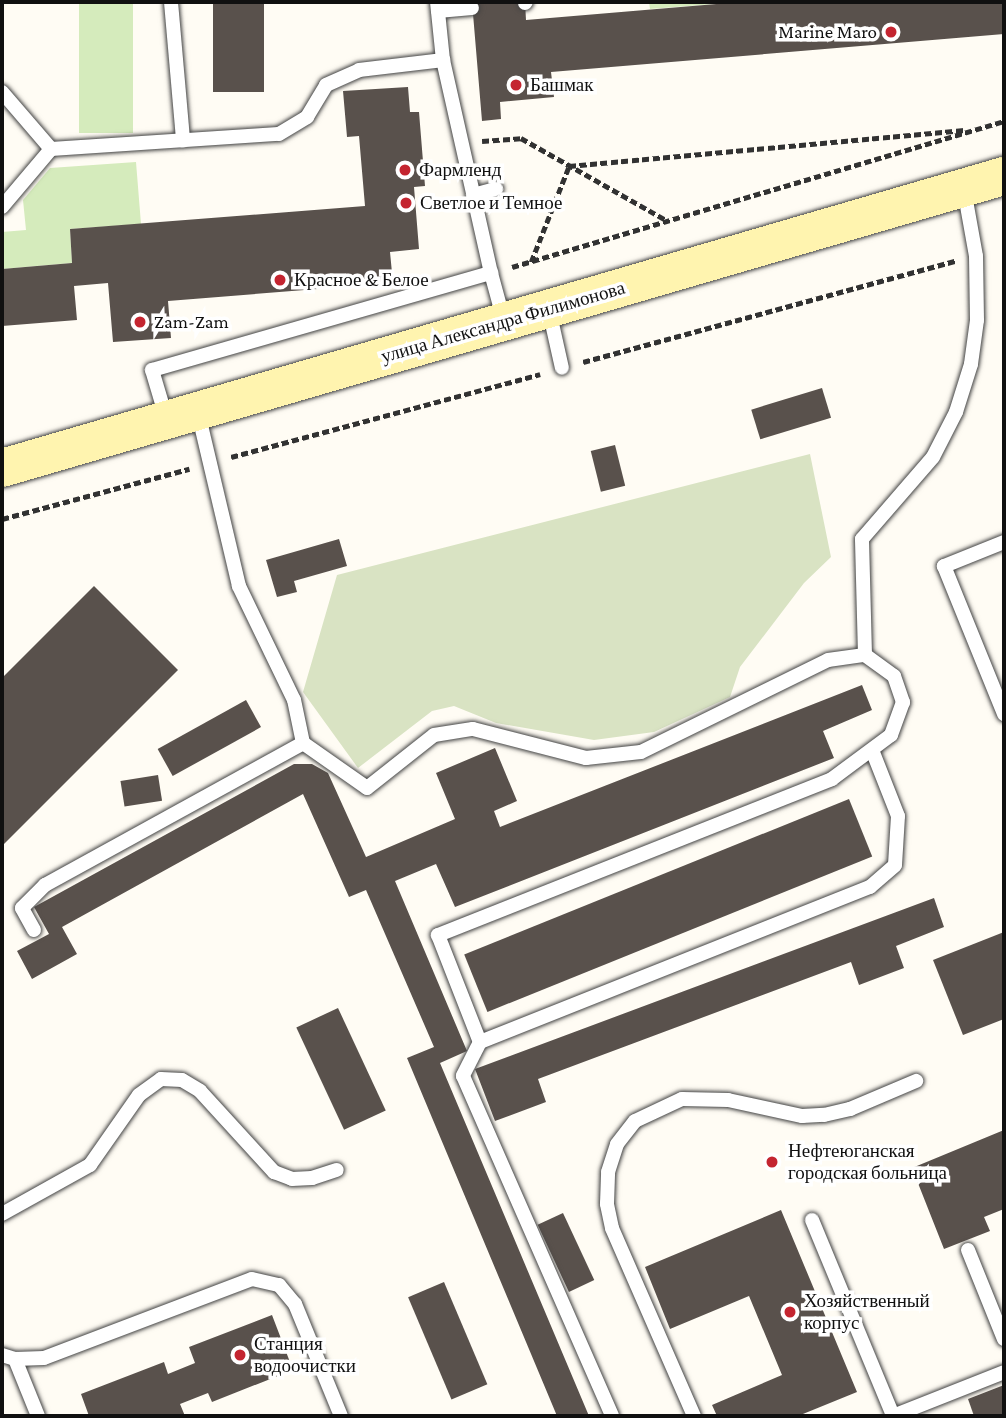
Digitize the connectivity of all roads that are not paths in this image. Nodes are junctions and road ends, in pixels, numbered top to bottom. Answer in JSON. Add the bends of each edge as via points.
{"nodes":[{"id":1,"x":171,"y":2,"type":"edge"},
{"id":2,"x":438,"y":6,"type":"edge"},
{"id":3,"x":472,"y":8,"type":"dead end"},
{"id":4,"x":443,"y":60,"type":"junction"},
{"id":5,"x":2,"y":92,"type":"edge"},
{"id":6,"x":183,"y":140,"type":"junction"},
{"id":7,"x":51,"y":149,"type":"junction"},
{"id":8,"x":1004,"y":176,"type":"edge"},
{"id":9,"x":964,"y":188,"type":"junction"},
{"id":10,"x":496,"y":189,"type":"dead end"},
{"id":11,"x":473,"y":195,"type":"junction"},
{"id":12,"x":2,"y":206,"type":"edge"},
{"id":13,"x":491,"y":274,"type":"junction"},
{"id":14,"x":548,"y":309,"type":"junction"},
{"id":15,"x":505,"y":322,"type":"junction"},
{"id":16,"x":562,"y":368,"type":"road end"},
{"id":17,"x":182,"y":416,"type":"junction"},
{"id":18,"x":2,"y":468,"type":"edge"},
{"id":19,"x":1004,"y":542,"type":"edge"},
{"id":20,"x":865,"y":655,"type":"junction"},
{"id":21,"x":1004,"y":714,"type":"edge"},
{"id":22,"x":303,"y":743,"type":"junction"},
{"id":23,"x":872,"y":750,"type":"junction"},
{"id":24,"x":34,"y":930,"type":"dead end"},
{"id":25,"x":480,"y":1042,"type":"junction"},
{"id":26,"x":916,"y":1081,"type":"dead end"},
{"id":27,"x":337,"y":1170,"type":"dead end"},
{"id":28,"x":2,"y":1214,"type":"edge"},
{"id":29,"x":812,"y":1220,"type":"dead end"},
{"id":30,"x":968,"y":1250,"type":"dead end"},
{"id":31,"x":1004,"y":1339,"type":"edge"},
{"id":32,"x":8,"y":1357,"type":"edge"},
{"id":33,"x":1004,"y":1372,"type":"edge"},
{"id":34,"x":38,"y":1416,"type":"edge"},
{"id":35,"x":341,"y":1416,"type":"edge"},
{"id":36,"x":612,"y":1416,"type":"edge"},
{"id":37,"x":694,"y":1416,"type":"edge"},
{"id":38,"x":893,"y":1416,"type":"edge"}],
"edges":[{"from":1,"to":6,"type":"lane"},
{"from":2,"to":3,"type":"lane"},
{"from":2,"to":4,"type":"lane"},
{"from":4,"to":6,"type":"lane","via":[[359,70],[326,85],[307,117],[279,134]]},
{"from":4,"to":11,"type":"lane"},
{"from":5,"to":7,"type":"lane"},
{"from":6,"to":7,"type":"lane"},
{"from":7,"to":12,"type":"lane"},
{"from":8,"to":9,"type":"main road","name":"улица Александра Филимонова"},
{"from":9,"to":14,"type":"main road","name":"улица Александра Филимонова"},
{"from":9,"to":20,"type":"lane","via":[[976,256],[977,320],[971,364],[956,412],[933,457],[862,538]]},
{"from":10,"to":11,"type":"lane"},
{"from":11,"to":13,"type":"lane"},
{"from":13,"to":15,"type":"lane"},
{"from":13,"to":17,"type":"lane","via":[[152,370]]},
{"from":14,"to":15,"type":"main road","name":"улица Александра Филимонова"},
{"from":14,"to":16,"type":"lane"},
{"from":15,"to":17,"type":"main road","name":"улица Александра Филимонова"},
{"from":17,"to":18,"type":"main road","name":"улица Александра Филимонова"},
{"from":17,"to":22,"type":"lane","via":[[210,463],[239,586],[294,700]]},
{"from":19,"to":21,"type":"lane","via":[[944,566]]},
{"from":20,"to":22,"type":"lane","via":[[828,660],[641,752],[586,758],[473,729],[434,735],[368,788]]},
{"from":20,"to":23,"type":"lane","via":[[894,676],[903,702],[891,735]]},
{"from":22,"to":24,"type":"lane","via":[[46,885],[22,908]]},
{"from":23,"to":25,"type":"lane","via":[[898,816],[895,865],[870,887]]},
{"from":23,"to":25,"type":"lane","via":[[832,779],[438,935]]},
{"from":25,"to":36,"type":"lane","via":[[463,1076]]},
{"from":26,"to":37,"type":"lane","via":[[824,1115],[802,1116],[716,1099],[682,1100],[635,1121],[617,1144],[608,1172],[612,1228]]},
{"from":27,"to":28,"type":"lane","via":[[292,1179],[274,1172],[200,1091],[182,1080],[161,1079],[139,1095],[90,1165]]},
{"from":29,"to":38,"type":"lane"},
{"from":30,"to":31,"type":"lane"},
{"from":32,"to":34,"type":"lane"},
{"from":32,"to":35,"type":"lane","via":[[44,1357],[252,1279],[279,1284],[295,1304]]},
{"from":33,"to":38,"type":"lane"}]}
